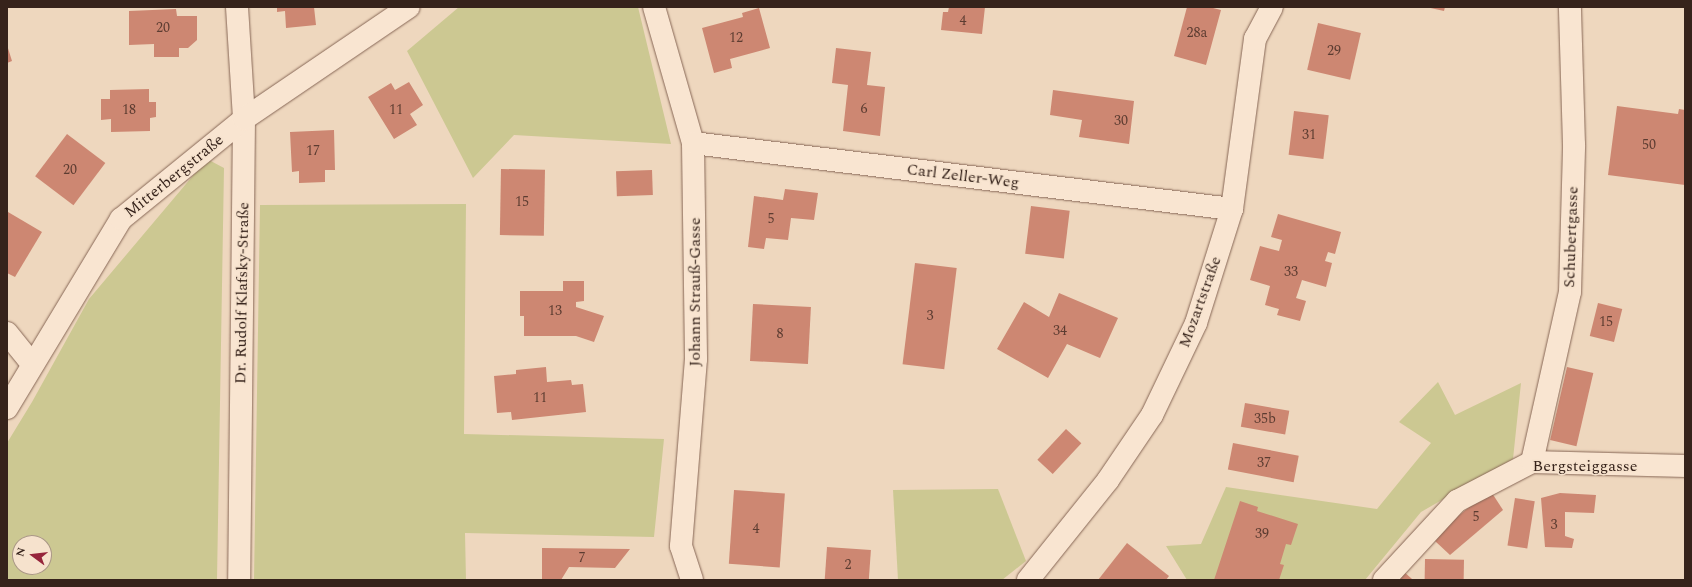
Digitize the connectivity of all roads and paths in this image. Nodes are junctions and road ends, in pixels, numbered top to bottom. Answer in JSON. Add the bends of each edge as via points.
{"nodes":[{"id":1,"x":237,"y":7,"type":"edge"},
{"id":2,"x":409,"y":7,"type":"edge"},
{"id":3,"x":654,"y":7,"type":"edge"},
{"id":4,"x":1272,"y":7,"type":"edge"},
{"id":5,"x":1570,"y":7,"type":"edge"},
{"id":6,"x":244,"y":119,"type":"junction"},
{"id":7,"x":694,"y":143,"type":"junction"},
{"id":8,"x":1232,"y":209,"type":"junction"},
{"id":9,"x":7,"y":333,"type":"edge"},
{"id":10,"x":32,"y":364,"type":"junction"},
{"id":11,"x":7,"y":408,"type":"edge"},
{"id":12,"x":1532,"y":462,"type":"junction"},
{"id":13,"x":1685,"y":466,"type":"edge"},
{"id":14,"x":239,"y":580,"type":"edge"},
{"id":15,"x":692,"y":580,"type":"edge"},
{"id":16,"x":1028,"y":580,"type":"edge"},
{"id":17,"x":1384,"y":580,"type":"edge"}],
"edges":[{"from":1,"to":6,"type":"street","name":"Dr. Rudolf Klafsky-Straße"},
{"from":2,"to":6,"type":"street","name":"Mitterbergstraße"},
{"from":3,"to":7,"type":"street","name":"Johann Strauß-Gasse"},
{"from":4,"to":8,"type":"street","name":"Mozartstraße","via":[[1255,39]]},
{"from":5,"to":12,"type":"street","name":"Schubertgasse","via":[[1574,145],[1570,292]]},
{"from":6,"to":10,"type":"street","name":"Mitterbergstraße","via":[[120,219]]},
{"from":6,"to":14,"type":"street","name":"Dr. Rudolf Klafsky-Straße"},
{"from":7,"to":8,"type":"street","name":"Carl Zeller-Weg"},
{"from":7,"to":15,"type":"street","name":"Johann Strauß-Gasse","via":[[696,359],[681,546]]},
{"from":8,"to":16,"type":"street","name":"Mozartstraße","via":[[1196,323],[1152,415],[1108,480]]},
{"from":9,"to":10,"type":"street"},
{"from":10,"to":11,"type":"street","name":"Mitterbergstraße"},
{"from":12,"to":13,"type":"street","name":"Bergsteiggasse"},
{"from":12,"to":17,"type":"street","name":"Bergsteiggasse","via":[[1458,501]]}]}
